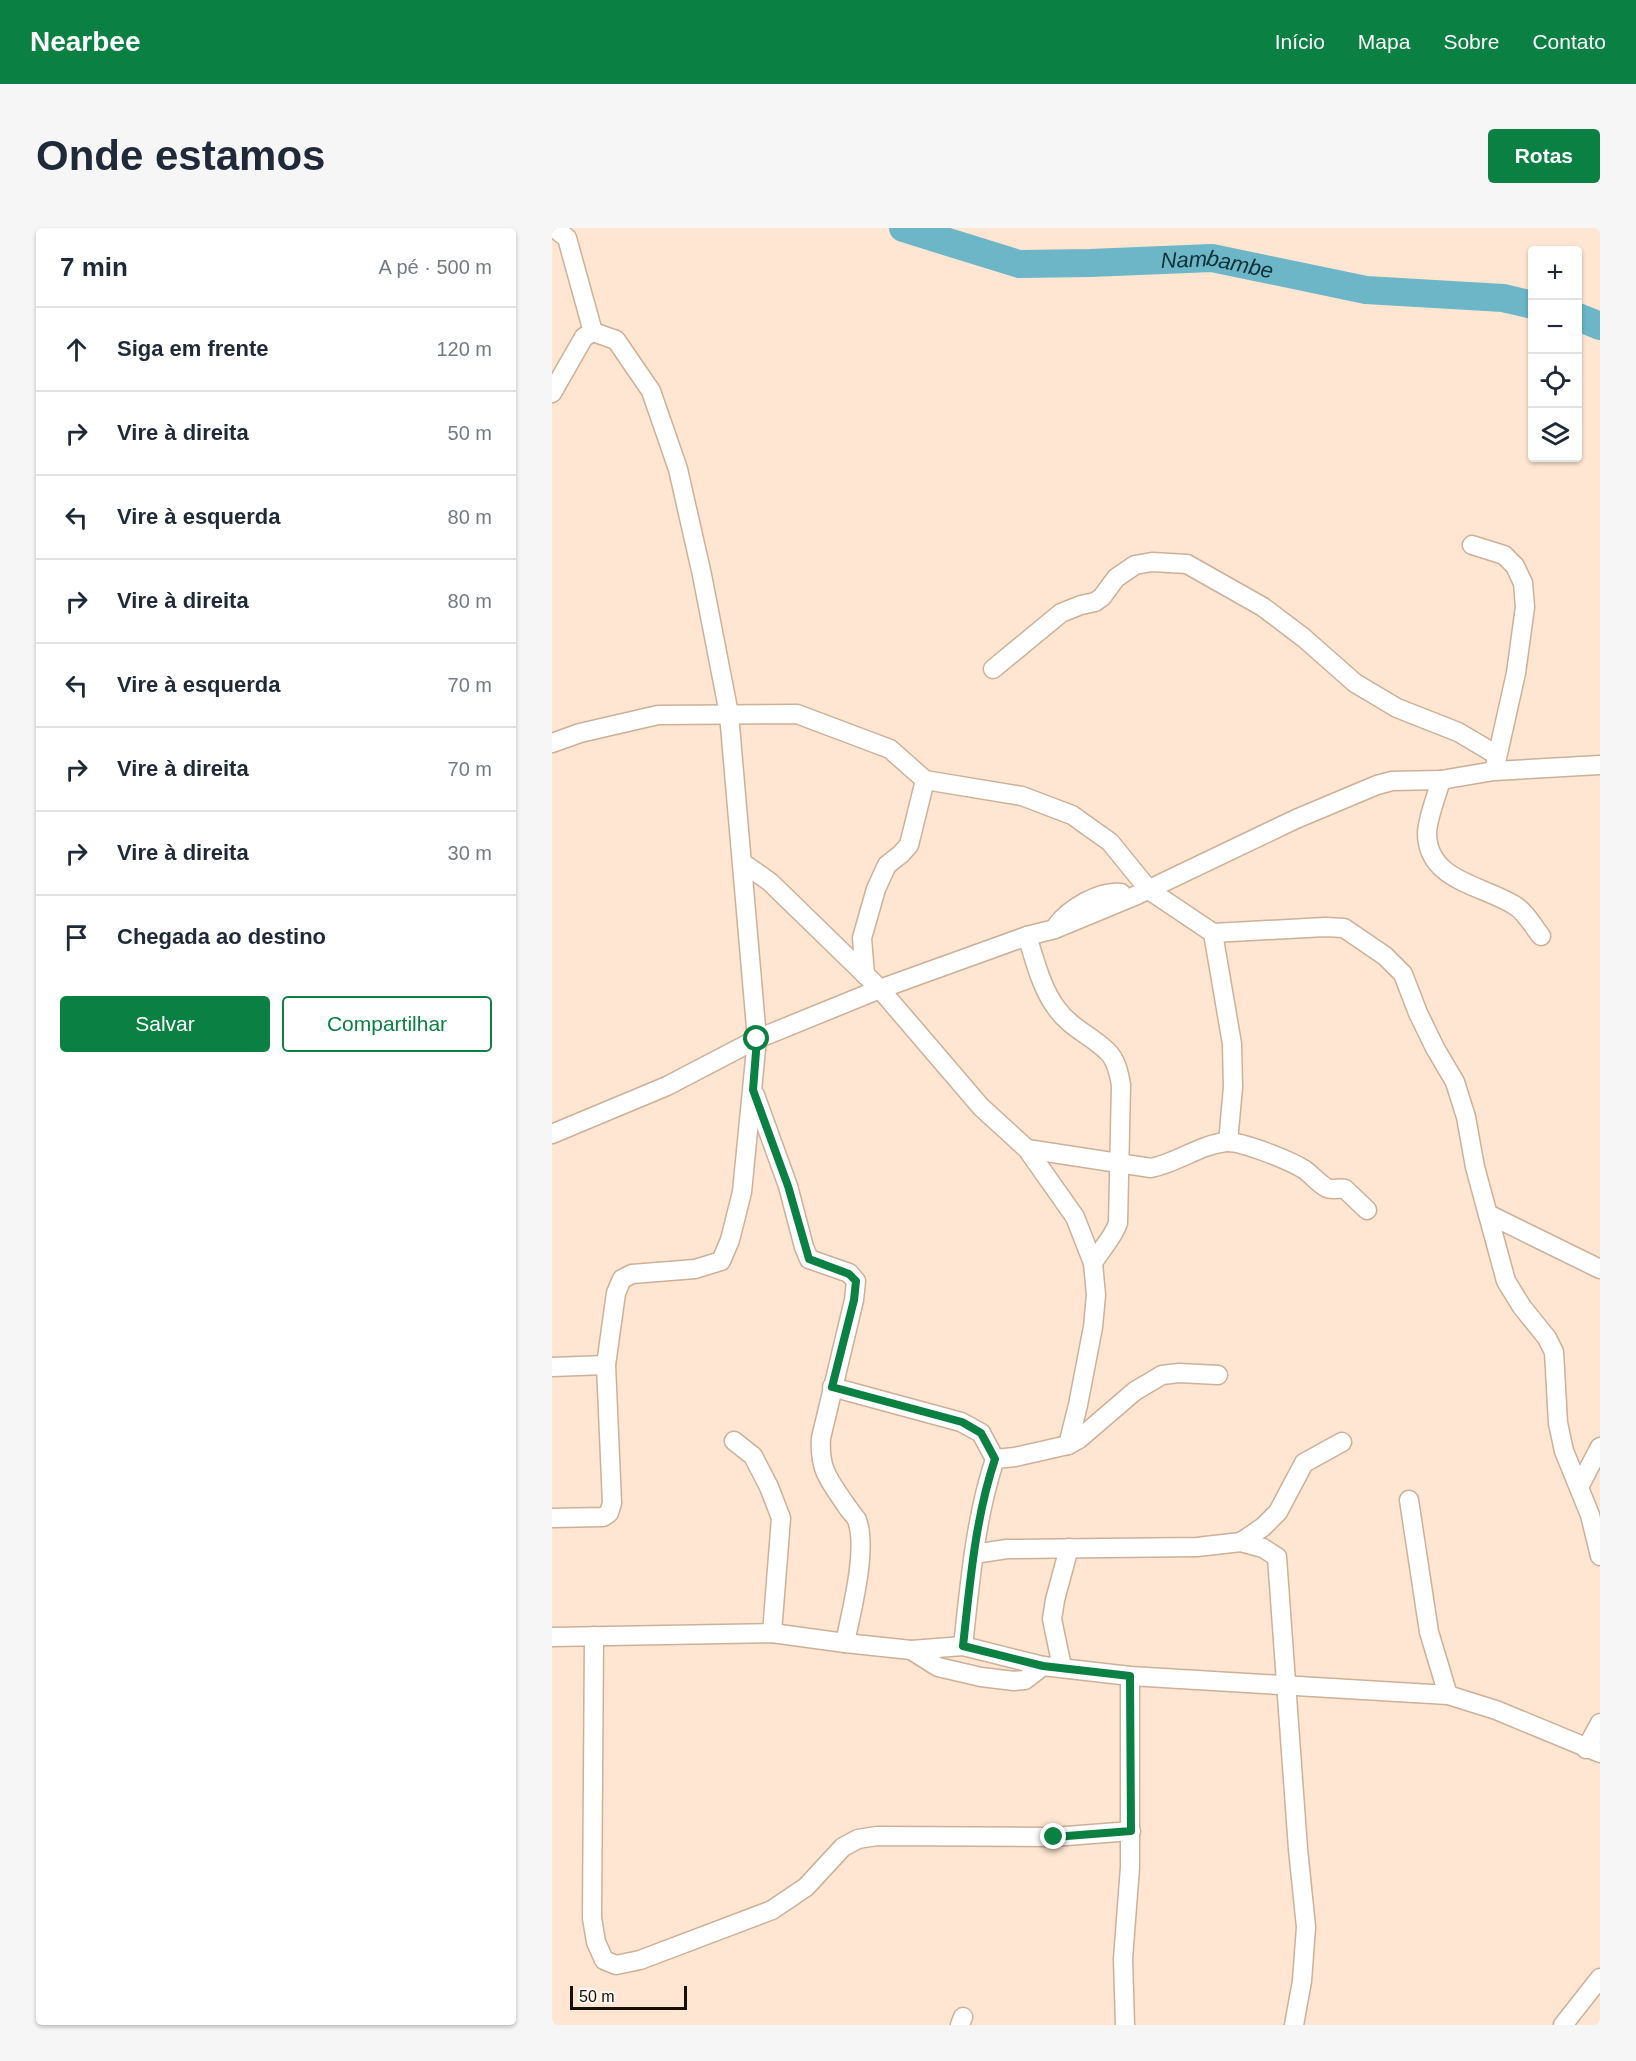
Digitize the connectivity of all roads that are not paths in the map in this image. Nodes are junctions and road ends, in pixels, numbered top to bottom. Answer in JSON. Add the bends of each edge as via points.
{"nodes":[{"id":1,"x":554,"y":228,"type":"edge"},
{"id":2,"x":593,"y":332,"type":"junction"},
{"id":3,"x":552,"y":393,"type":"edge"},
{"id":4,"x":1472,"y":545,"type":"dead end"},
{"id":5,"x":993,"y":669,"type":"dead end"},
{"id":6,"x":729,"y":714,"type":"junction"},
{"id":7,"x":552,"y":743,"type":"edge"},
{"id":8,"x":1496,"y":763,"type":"junction"},
{"id":9,"x":1600,"y":765,"type":"edge"},
{"id":10,"x":925,"y":780,"type":"junction"},
{"id":11,"x":1441,"y":780,"type":"junction"},
{"id":12,"x":743,"y":863,"type":"junction"},
{"id":13,"x":1143,"y":893,"type":"junction"},
{"id":14,"x":1214,"y":933,"type":"junction"},
{"id":15,"x":1027,"y":936,"type":"junction"},
{"id":16,"x":1541,"y":936,"type":"dead end"},
{"id":17,"x":862,"y":938,"type":"junction"},
{"id":18,"x":847,"y":958,"type":"junction"},
{"id":19,"x":865,"y":975,"type":"junction"},
{"id":20,"x":880,"y":989,"type":"junction"},
{"id":21,"x":757,"y":1039,"type":"junction"},
{"id":22,"x":753,"y":1090,"type":"junction"},
{"id":23,"x":552,"y":1134,"type":"edge"},
{"id":24,"x":1228,"y":1142,"type":"junction"},
{"id":25,"x":1027,"y":1149,"type":"junction"},
{"id":26,"x":1119,"y":1164,"type":"junction"},
{"id":27,"x":1366,"y":1210,"type":"dead end"},
{"id":28,"x":1488,"y":1214,"type":"junction"},
{"id":29,"x":1093,"y":1263,"type":"junction"},
{"id":30,"x":1600,"y":1269,"type":"edge"},
{"id":31,"x":606,"y":1365,"type":"junction"},
{"id":32,"x":552,"y":1367,"type":"edge"},
{"id":33,"x":1218,"y":1375,"type":"dead end"},
{"id":34,"x":832,"y":1387,"type":"junction"},
{"id":35,"x":734,"y":1441,"type":"dead end"},
{"id":36,"x":1342,"y":1442,"type":"dead end"},
{"id":37,"x":1068,"y":1445,"type":"junction"},
{"id":38,"x":1600,"y":1447,"type":"edge"},
{"id":39,"x":995,"y":1459,"type":"junction"},
{"id":40,"x":1579,"y":1487,"type":"junction"},
{"id":41,"x":1409,"y":1500,"type":"dead end"},
{"id":42,"x":552,"y":1518,"type":"edge"},
{"id":43,"x":1241,"y":1542,"type":"junction"},
{"id":44,"x":1068,"y":1548,"type":"junction"},
{"id":45,"x":974,"y":1554,"type":"junction"},
{"id":46,"x":1600,"y":1556,"type":"edge"},
{"id":47,"x":772,"y":1633,"type":"junction"},
{"id":48,"x":594,"y":1636,"type":"junction"},
{"id":49,"x":552,"y":1637,"type":"edge"},
{"id":50,"x":845,"y":1643,"type":"junction"},
{"id":51,"x":963,"y":1646,"type":"junction"},
{"id":52,"x":911,"y":1650,"type":"junction"},
{"id":53,"x":1043,"y":1666,"type":"junction"},
{"id":54,"x":1062,"y":1667,"type":"junction"},
{"id":55,"x":1130,"y":1676,"type":"junction"},
{"id":56,"x":1286,"y":1684,"type":"junction"},
{"id":57,"x":1448,"y":1695,"type":"junction"},
{"id":58,"x":1600,"y":1723,"type":"edge"},
{"id":59,"x":1593,"y":1751,"type":"edge"},
{"id":60,"x":1131,"y":1831,"type":"junction"},
{"id":61,"x":1600,"y":1978,"type":"edge"},
{"id":62,"x":1125,"y":2025,"type":"edge"},
{"id":63,"x":1294,"y":2025,"type":"edge"},
{"id":64,"x":1563,"y":2025,"type":"edge"}],
"edges":[{"from":1,"to":2,"type":"street","via":[[567,238]]},
{"from":2,"to":3,"type":"street","via":[[584,337]]},
{"from":2,"to":6,"type":"street","via":[[616,340],[651,391],[678,469]]},
{"from":4,"to":8,"type":"street","via":[[1504,555],[1523,583],[1525,607],[1517,662]]},
{"from":5,"to":8,"type":"street","via":[[1061,613],[1102,597],[1116,578],[1135,565],[1187,564],[1263,607],[1355,683],[1397,708],[1458,732]]},
{"from":6,"to":7,"type":"street","via":[[658,715]]},
{"from":6,"to":10,"type":"street","via":[[797,714],[890,750]]},
{"from":6,"to":12,"type":"street"},
{"from":8,"to":9,"type":"street"},
{"from":8,"to":11,"type":"street"},
{"from":10,"to":13,"type":"street","via":[[1022,796],[1072,815],[1110,843]]},
{"from":10,"to":17,"type":"street","via":[[909,845],[880,877]]},
{"from":11,"to":13,"type":"street","via":[[1377,785],[1296,819]]},
{"from":11,"to":16,"type":"street","via":[[1427,831],[1433,859],[1446,873],[1516,906]]},
{"from":12,"to":18,"type":"street","via":[[770,882]]},
{"from":12,"to":21,"type":"street"},
{"from":13,"to":14,"type":"street"},
{"from":13,"to":15,"type":"street","via":[[1114,892],[1076,906],[1055,929]]},
{"from":14,"to":24,"type":"street","via":[[1232,1044]]},
{"from":14,"to":28,"type":"street","via":[[1344,928],[1385,956],[1403,974],[1418,1013],[1455,1082]]},
{"from":15,"to":20,"type":"street"},
{"from":15,"to":26,"type":"street","via":[[1049,998],[1072,1027],[1108,1052],[1119,1071]]},
{"from":17,"to":18,"type":"street"},
{"from":17,"to":19,"type":"street"},
{"from":18,"to":19,"type":"street"},
{"from":19,"to":20,"type":"street"},
{"from":20,"to":21,"type":"street"},
{"from":20,"to":25,"type":"street","via":[[981,1107]]},
{"from":21,"to":22,"type":"street"},
{"from":21,"to":23,"type":"street","via":[[668,1086]]},
{"from":22,"to":31,"type":"street","via":[[742,1192],[721,1261],[695,1269],[632,1274],[622,1279],[616,1293]]},
{"from":22,"to":34,"type":"street","via":[[788,1186],[809,1259],[849,1274],[856,1281]]},
{"from":24,"to":26,"type":"street","via":[[1162,1166]]},
{"from":24,"to":27,"type":"street","via":[[1282,1158],[1327,1188],[1345,1190]]},
{"from":25,"to":26,"type":"street"},
{"from":25,"to":29,"type":"street","via":[[1075,1217]]},
{"from":26,"to":29,"type":"street","via":[[1118,1222]]},
{"from":28,"to":30,"type":"street"},
{"from":28,"to":40,"type":"street","via":[[1506,1281],[1554,1352],[1558,1423],[1564,1451]]},
{"from":29,"to":37,"type":"street","via":[[1093,1328]]},
{"from":31,"to":32,"type":"street"},
{"from":31,"to":42,"type":"street","via":[[612,1503],[609,1513],[603,1517]]},
{"from":33,"to":37,"type":"street","via":[[1162,1375],[1135,1391]]},
{"from":34,"to":39,"type":"street","via":[[962,1422],[981,1433]]},
{"from":34,"to":50,"type":"street","via":[[819,1456],[856,1520],[861,1545]]},
{"from":35,"to":47,"type":"street","via":[[753,1456],[781,1518]]},
{"from":36,"to":43,"type":"street","via":[[1304,1463],[1278,1512]]},
{"from":37,"to":39,"type":"street"},
{"from":38,"to":40,"type":"street"},
{"from":39,"to":45,"type":"street"},
{"from":40,"to":46,"type":"street"},
{"from":41,"to":57,"type":"street","via":[[1429,1632]]},
{"from":43,"to":44,"type":"street","via":[[1197,1547]]},
{"from":43,"to":56,"type":"street","via":[[1277,1557]]},
{"from":44,"to":45,"type":"street"},
{"from":44,"to":54,"type":"street","via":[[1052,1619]]},
{"from":45,"to":51,"type":"street"},
{"from":47,"to":48,"type":"street"},
{"from":47,"to":50,"type":"street"},
{"from":48,"to":49,"type":"street"},
{"from":48,"to":60,"type":"street","via":[[592,1918],[604,1960],[616,1965],[640,1960],[772,1910],[806,1887],[843,1847],[858,1839],[1054,1837]]},
{"from":50,"to":52,"type":"street"},
{"from":51,"to":52,"type":"street"},
{"from":51,"to":53,"type":"street"},
{"from":52,"to":53,"type":"street","via":[[938,1667],[1014,1682],[1025,1680]]},
{"from":53,"to":54,"type":"street"},
{"from":54,"to":55,"type":"street"},
{"from":55,"to":56,"type":"street"},
{"from":55,"to":60,"type":"street"},
{"from":56,"to":57,"type":"street"},
{"from":56,"to":63,"type":"street","via":[[1306,1927]]},
{"from":57,"to":59,"type":"street","via":[[1496,1710]]},
{"from":58,"to":59,"type":"street"},
{"from":60,"to":62,"type":"street","via":[[1123,1959]]},
{"from":61,"to":64,"type":"street"}]}
